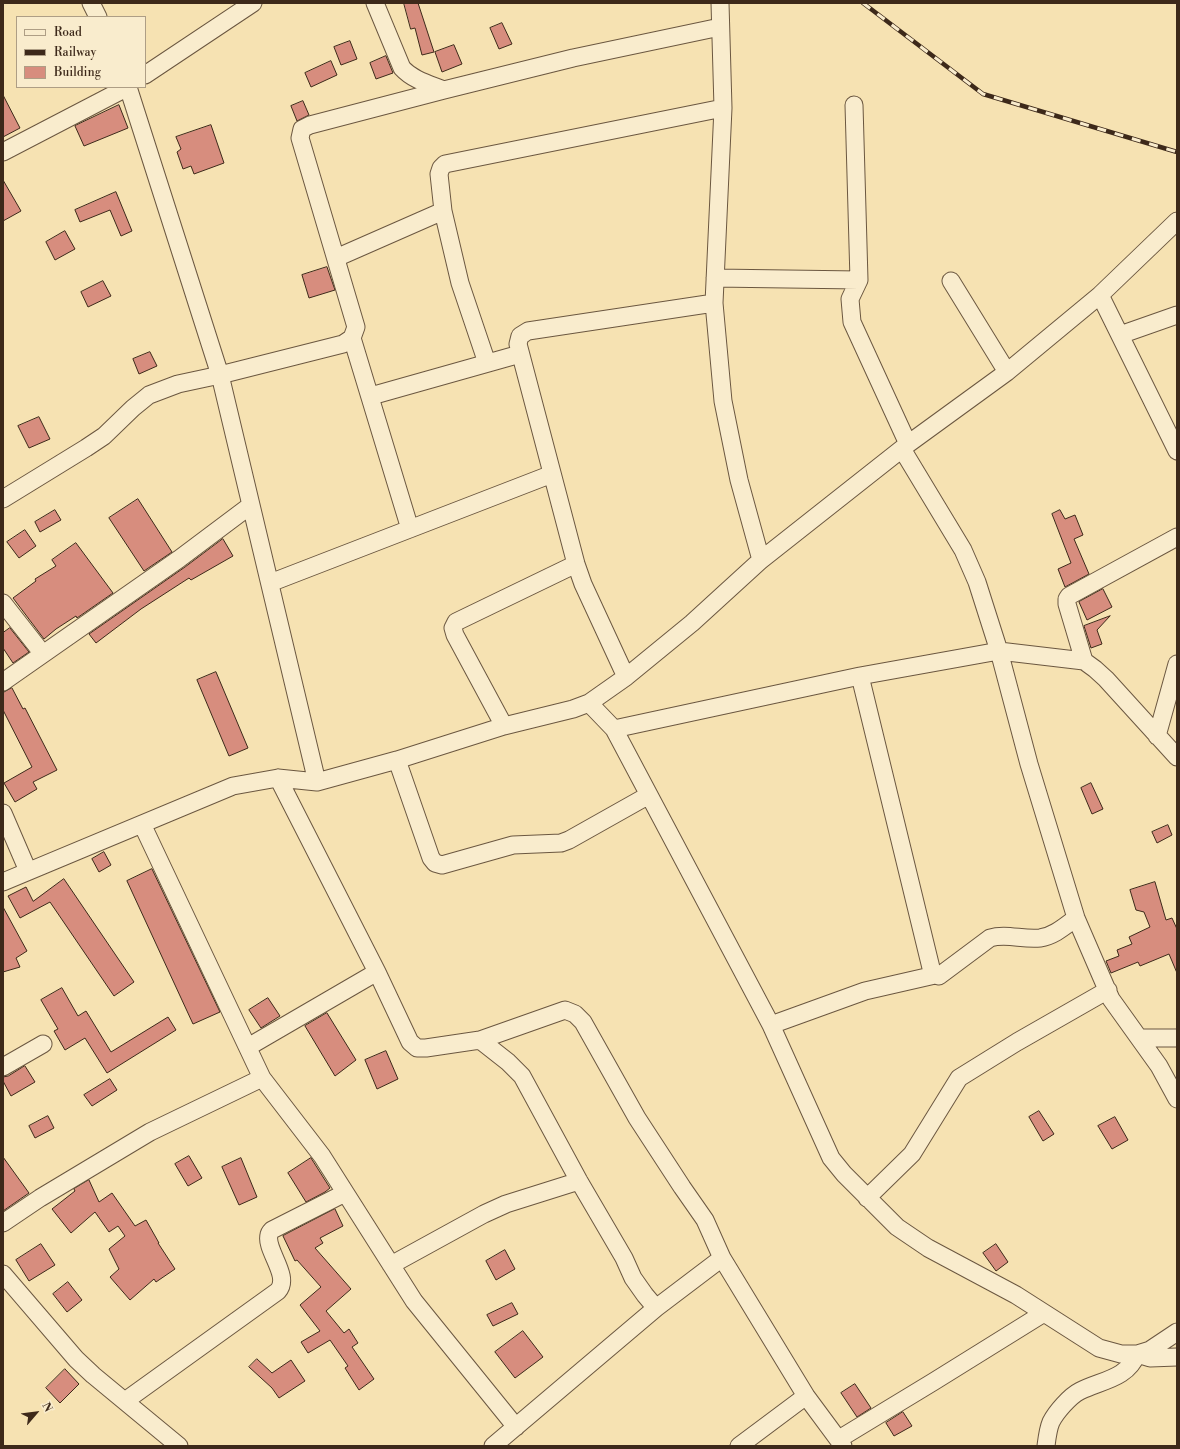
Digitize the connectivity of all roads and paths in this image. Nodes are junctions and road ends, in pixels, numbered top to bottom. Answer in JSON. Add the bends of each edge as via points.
{"nodes":[{"id":1,"x":91,"y":3,"type":"edge"},
{"id":2,"x":253,"y":3,"type":"edge"},
{"id":3,"x":375,"y":3,"type":"edge"},
{"id":4,"x":720,"y":3,"type":"edge"},
{"id":5,"x":98,"y":16,"type":"edge"},
{"id":6,"x":720,"y":27,"type":"junction"},
{"id":7,"x":146,"y":74,"type":"edge"},
{"id":8,"x":126,"y":88,"type":"edge"},
{"id":9,"x":128,"y":88,"type":"edge"},
{"id":10,"x":444,"y":90,"type":"junction"},
{"id":11,"x":854,"y":105,"type":"dead end"},
{"id":12,"x":723,"y":108,"type":"junction"},
{"id":13,"x":3,"y":152,"type":"edge"},
{"id":14,"x":443,"y":211,"type":"junction"},
{"id":15,"x":1177,"y":221,"type":"edge"},
{"id":16,"x":336,"y":258,"type":"junction"},
{"id":17,"x":715,"y":278,"type":"junction"},
{"id":18,"x":858,"y":280,"type":"junction"},
{"id":19,"x":951,"y":281,"type":"dead end"},
{"id":20,"x":1100,"y":295,"type":"junction"},
{"id":21,"x":714,"y":303,"type":"junction"},
{"id":22,"x":1177,"y":316,"type":"edge"},
{"id":23,"x":1120,"y":335,"type":"junction"},
{"id":24,"x":352,"y":338,"type":"junction"},
{"id":25,"x":520,"y":354,"type":"junction"},
{"id":26,"x":487,"y":363,"type":"junction"},
{"id":27,"x":1007,"y":372,"type":"junction"},
{"id":28,"x":220,"y":375,"type":"junction"},
{"id":29,"x":371,"y":396,"type":"junction"},
{"id":30,"x":905,"y":447,"type":"junction"},
{"id":31,"x":1177,"y":451,"type":"edge"},
{"id":32,"x":552,"y":474,"type":"junction"},
{"id":33,"x":3,"y":499,"type":"edge"},
{"id":34,"x":251,"y":505,"type":"junction"},
{"id":35,"x":410,"y":529,"type":"junction"},
{"id":36,"x":1177,"y":537,"type":"edge"},
{"id":37,"x":761,"y":560,"type":"junction"},
{"id":38,"x":576,"y":564,"type":"junction"},
{"id":39,"x":270,"y":583,"type":"junction"},
{"id":40,"x":3,"y":603,"type":"edge"},
{"id":41,"x":999,"y":651,"type":"junction"},
{"id":42,"x":43,"y":654,"type":"junction"},
{"id":43,"x":1084,"y":661,"type":"junction"},
{"id":44,"x":1177,"y":664,"type":"edge"},
{"id":45,"x":860,"y":676,"type":"junction"},
{"id":46,"x":626,"y":677,"type":"junction"},
{"id":47,"x":3,"y":682,"type":"edge"},
{"id":48,"x":589,"y":703,"type":"junction"},
{"id":49,"x":504,"y":726,"type":"junction"},
{"id":50,"x":614,"y":729,"type":"junction"},
{"id":51,"x":1158,"y":736,"type":"junction"},
{"id":52,"x":1177,"y":757,"type":"edge"},
{"id":53,"x":397,"y":760,"type":"junction"},
{"id":54,"x":278,"y":778,"type":"junction"},
{"id":55,"x":317,"y":782,"type":"junction"},
{"id":56,"x":649,"y":795,"type":"junction"},
{"id":57,"x":3,"y":813,"type":"edge"},
{"id":58,"x":142,"y":824,"type":"junction"},
{"id":59,"x":28,"y":871,"type":"junction"},
{"id":60,"x":3,"y":882,"type":"edge"},
{"id":61,"x":1076,"y":918,"type":"junction"},
{"id":62,"x":377,"y":972,"type":"junction"},
{"id":63,"x":935,"y":975,"type":"junction"},
{"id":64,"x":1108,"y":990,"type":"junction"},
{"id":65,"x":771,"y":1025,"type":"junction"},
{"id":66,"x":1139,"y":1038,"type":"junction"},
{"id":67,"x":1177,"y":1038,"type":"edge"},
{"id":68,"x":480,"y":1040,"type":"junction"},
{"id":69,"x":43,"y":1044,"type":"dead end"},
{"id":70,"x":248,"y":1047,"type":"junction"},
{"id":71,"x":3,"y":1067,"type":"edge"},
{"id":72,"x":262,"y":1078,"type":"junction"},
{"id":73,"x":1177,"y":1098,"type":"edge"},
{"id":74,"x":579,"y":1181,"type":"junction"},
{"id":75,"x":344,"y":1193,"type":"junction"},
{"id":76,"x":867,"y":1198,"type":"junction"},
{"id":77,"x":3,"y":1223,"type":"edge"},
{"id":78,"x":722,"y":1258,"type":"junction"},
{"id":79,"x":391,"y":1265,"type":"junction"},
{"id":80,"x":3,"y":1274,"type":"edge"},
{"id":81,"x":656,"y":1308,"type":"junction"},
{"id":82,"x":1044,"y":1313,"type":"junction"},
{"id":83,"x":1177,"y":1332,"type":"edge"},
{"id":84,"x":1137,"y":1354,"type":"junction"},
{"id":85,"x":1177,"y":1357,"type":"edge"},
{"id":86,"x":806,"y":1396,"type":"junction"},
{"id":87,"x":125,"y":1401,"type":"junction"},
{"id":88,"x":516,"y":1427,"type":"junction"},
{"id":89,"x":841,"y":1443,"type":"edge"},
{"id":90,"x":179,"y":1446,"type":"edge"},
{"id":91,"x":493,"y":1446,"type":"edge"},
{"id":92,"x":739,"y":1446,"type":"edge"},
{"id":93,"x":1046,"y":1446,"type":"edge"}],
"edges":[{"from":1,"to":5,"type":"street"},
{"from":2,"to":7,"type":"street"},
{"from":3,"to":10,"type":"street","via":[[407,75]]},
{"from":4,"to":6,"type":"street"},
{"from":6,"to":10,"type":"street","via":[[573,58]]},
{"from":6,"to":12,"type":"street"},
{"from":8,"to":13,"type":"street"},
{"from":9,"to":28,"type":"street"},
{"from":10,"to":16,"type":"street","via":[[302,129],[300,138]]},
{"from":11,"to":18,"type":"street"},
{"from":12,"to":14,"type":"street","via":[[445,164],[439,174]]},
{"from":12,"to":17,"type":"street"},
{"from":14,"to":16,"type":"street"},
{"from":14,"to":26,"type":"street","via":[[460,283]]},
{"from":15,"to":20,"type":"street"},
{"from":16,"to":24,"type":"street","via":[[356,327]]},
{"from":17,"to":18,"type":"street"},
{"from":17,"to":21,"type":"street"},
{"from":18,"to":30,"type":"street","via":[[850,299],[852,322]]},
{"from":19,"to":27,"type":"street"},
{"from":20,"to":23,"type":"street"},
{"from":20,"to":27,"type":"street"},
{"from":21,"to":25,"type":"street","via":[[528,331],[520,336]]},
{"from":21,"to":37,"type":"street","via":[[723,401],[739,480]]},
{"from":22,"to":23,"type":"street"},
{"from":23,"to":31,"type":"street"},
{"from":24,"to":28,"type":"street","via":[[343,344]]},
{"from":24,"to":29,"type":"street"},
{"from":25,"to":26,"type":"street"},
{"from":25,"to":32,"type":"street"},
{"from":26,"to":29,"type":"street"},
{"from":27,"to":30,"type":"street"},
{"from":28,"to":33,"type":"street","via":[[178,384],[149,396],[104,436]]},
{"from":28,"to":34,"type":"street"},
{"from":29,"to":35,"type":"street"},
{"from":30,"to":37,"type":"street"},
{"from":30,"to":41,"type":"street","via":[[963,550],[977,582]]},
{"from":32,"to":35,"type":"street"},
{"from":32,"to":38,"type":"street"},
{"from":34,"to":39,"type":"street"},
{"from":34,"to":42,"type":"street","via":[[179,560]]},
{"from":35,"to":39,"type":"street"},
{"from":36,"to":43,"type":"street","via":[[1069,596],[1067,604]]},
{"from":37,"to":46,"type":"street","via":[[692,623]]},
{"from":38,"to":46,"type":"street"},
{"from":38,"to":49,"type":"street","via":[[456,622],[453,628]]},
{"from":39,"to":55,"type":"street"},
{"from":40,"to":42,"type":"street"},
{"from":41,"to":43,"type":"street"},
{"from":41,"to":45,"type":"street"},
{"from":41,"to":61,"type":"street","via":[[1029,764]]},
{"from":42,"to":47,"type":"street"},
{"from":43,"to":51,"type":"street","via":[[1106,679]]},
{"from":44,"to":51,"type":"street"},
{"from":45,"to":50,"type":"street"},
{"from":45,"to":63,"type":"street","via":[[932,972]]},
{"from":46,"to":48,"type":"street"},
{"from":48,"to":49,"type":"street"},
{"from":48,"to":50,"type":"street"},
{"from":49,"to":53,"type":"street"},
{"from":50,"to":56,"type":"street"},
{"from":51,"to":52,"type":"street"},
{"from":53,"to":55,"type":"street"},
{"from":53,"to":56,"type":"street","via":[[431,858],[435,863],[442,865],[513,845],[561,843]]},
{"from":54,"to":55,"type":"street"},
{"from":54,"to":58,"type":"street","via":[[233,786]]},
{"from":54,"to":62,"type":"street"},
{"from":56,"to":65,"type":"street"},
{"from":57,"to":59,"type":"street"},
{"from":58,"to":59,"type":"street"},
{"from":58,"to":70,"type":"street"},
{"from":59,"to":60,"type":"street"},
{"from":61,"to":63,"type":"street","via":[[1053,934],[1040,938],[990,938],[939,976]]},
{"from":61,"to":64,"type":"street"},
{"from":62,"to":68,"type":"street","via":[[410,1042],[417,1048]]},
{"from":62,"to":70,"type":"street"},
{"from":63,"to":65,"type":"street","via":[[865,991]]},
{"from":64,"to":66,"type":"street","via":[[1111,999]]},
{"from":64,"to":76,"type":"street","via":[[959,1078],[912,1154]]},
{"from":65,"to":76,"type":"street","via":[[831,1158]]},
{"from":66,"to":67,"type":"street"},
{"from":66,"to":73,"type":"street"},
{"from":68,"to":74,"type":"street","via":[[522,1076]]},
{"from":68,"to":78,"type":"street","via":[[565,1010],[575,1014],[583,1022],[637,1118],[705,1220]]},
{"from":69,"to":71,"type":"street"},
{"from":70,"to":72,"type":"street"},
{"from":72,"to":75,"type":"street","via":[[322,1156]]},
{"from":72,"to":77,"type":"street","via":[[150,1132]]},
{"from":74,"to":79,"type":"street","via":[[506,1204]]},
{"from":74,"to":81,"type":"street","via":[[633,1278]]},
{"from":75,"to":79,"type":"street"},
{"from":75,"to":87,"type":"street","via":[[272,1230],[269,1235],[270,1242],[282,1280],[282,1287],[278,1291]]},
{"from":76,"to":82,"type":"street","via":[[897,1227],[928,1248],[1016,1295]]},
{"from":78,"to":81,"type":"street"},
{"from":78,"to":86,"type":"street"},
{"from":79,"to":88,"type":"street","via":[[414,1302]]},
{"from":80,"to":87,"type":"street","via":[[76,1359]]},
{"from":81,"to":88,"type":"street"},
{"from":82,"to":84,"type":"street","via":[[1099,1348],[1121,1354]]},
{"from":82,"to":89,"type":"street"},
{"from":83,"to":84,"type":"street","via":[[1150,1350]]},
{"from":84,"to":85,"type":"street","via":[[1150,1358]]},
{"from":84,"to":93,"type":"street","via":[[1133,1363],[1121,1374],[1079,1391],[1065,1402],[1051,1422]]},
{"from":86,"to":89,"type":"street"},
{"from":86,"to":92,"type":"street"},
{"from":87,"to":90,"type":"street"},
{"from":88,"to":91,"type":"street"}]}
